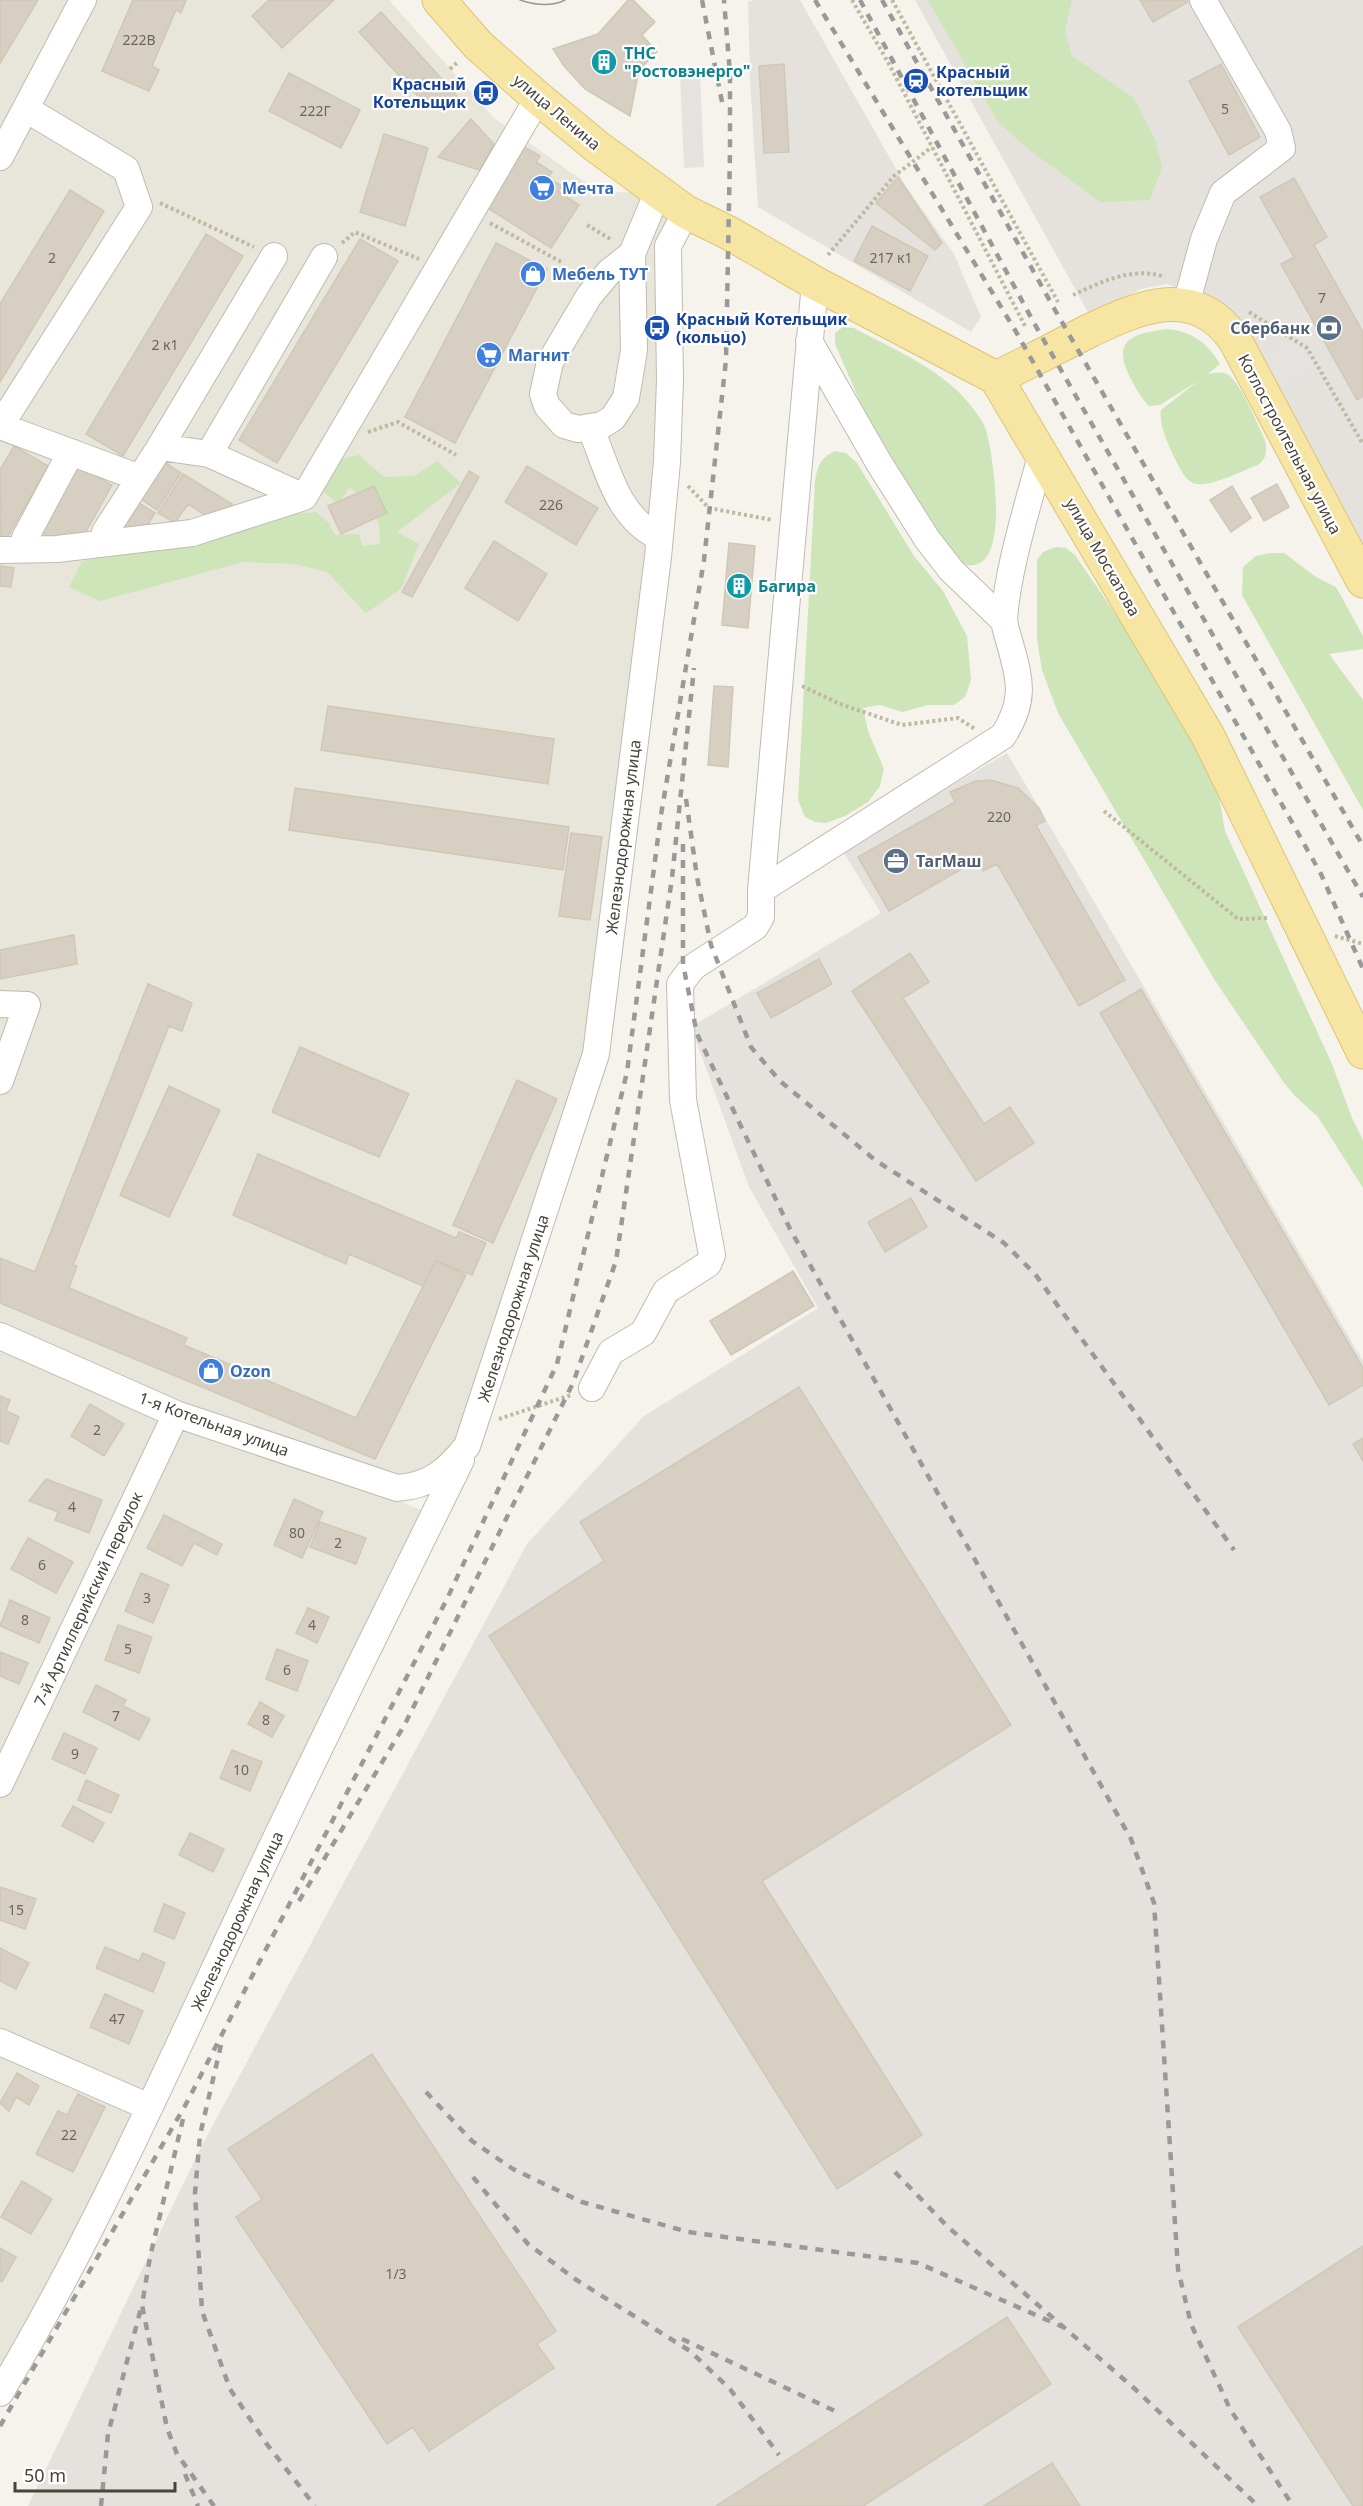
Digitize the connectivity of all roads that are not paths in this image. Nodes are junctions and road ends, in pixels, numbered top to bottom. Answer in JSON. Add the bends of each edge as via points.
{"nodes":[{"id":1,"x":83,"y":0,"type":"edge"},
{"id":2,"x":439,"y":0,"type":"edge"},
{"id":3,"x":1203,"y":0,"type":"edge"},
{"id":4,"x":537,"y":98,"type":"junction"},
{"id":5,"x":26,"y":109,"type":"junction"},
{"id":6,"x":0,"y":157,"type":"edge"},
{"id":7,"x":658,"y":191,"type":"junction"},
{"id":8,"x":686,"y":212,"type":"junction"},
{"id":9,"x":632,"y":254,"type":"junction"},
{"id":10,"x":274,"y":256,"type":"dead end"},
{"id":11,"x":324,"y":257,"type":"dead end"},
{"id":12,"x":821,"y":269,"type":"junction"},
{"id":13,"x":1186,"y":305,"type":"junction"},
{"id":14,"x":809,"y":341,"type":"junction"},
{"id":15,"x":996,"y":378,"type":"junction"},
{"id":16,"x":591,"y":429,"type":"junction"},
{"id":17,"x":2,"y":430,"type":"edge"},
{"id":18,"x":160,"y":447,"type":"junction"},
{"id":19,"x":70,"y":452,"type":"junction"},
{"id":20,"x":1042,"y":452,"type":"junction"},
{"id":21,"x":209,"y":454,"type":"junction"},
{"id":22,"x":140,"y":478,"type":"junction"},
{"id":23,"x":304,"y":497,"type":"junction"},
{"id":24,"x":105,"y":532,"type":"dead end"},
{"id":25,"x":659,"y":537,"type":"junction"},
{"id":26,"x":25,"y":538,"type":"dead end"},
{"id":27,"x":0,"y":550,"type":"edge"},
{"id":28,"x":1363,"y":581,"type":"edge"},
{"id":29,"x":1004,"y":621,"type":"junction"},
{"id":30,"x":761,"y":890,"type":"junction"},
{"id":31,"x":0,"y":1004,"type":"edge"},
{"id":32,"x":1363,"y":1052,"type":"edge"},
{"id":33,"x":0,"y":1081,"type":"edge"},
{"id":34,"x":0,"y":1336,"type":"edge"},
{"id":35,"x":592,"y":1388,"type":"road end"},
{"id":36,"x":176,"y":1414,"type":"junction"},
{"id":37,"x":467,"y":1446,"type":"junction"},
{"id":38,"x":433,"y":1478,"type":"joint"},
{"id":39,"x":0,"y":1784,"type":"edge"},
{"id":40,"x":0,"y":2042,"type":"edge"},
{"id":41,"x":149,"y":2107,"type":"junction"},
{"id":42,"x":0,"y":2393,"type":"edge"}],
"edges":[{"from":1,"to":5,"type":"street"},
{"from":2,"to":4,"type":"main road","name":"улица Ленина","via":[[478,45]]},
{"from":3,"to":13,"type":"street","via":[[1278,130],[1282,148],[1223,193],[1204,239]]},
{"from":4,"to":7,"type":"main road","name":"улица Ленина"},
{"from":4,"to":23,"type":"street"},
{"from":5,"to":6,"type":"street"},
{"from":5,"to":17,"type":"street","via":[[126,169],[139,207]]},
{"from":7,"to":8,"type":"main road","name":"улица Ленина"},
{"from":7,"to":9,"type":"street"},
{"from":8,"to":12,"type":"main road"},
{"from":8,"to":25,"type":"street","name":"Железнодорожная улица","via":[[668,246],[670,380]]},
{"from":9,"to":16,"type":"street","via":[[635,328],[630,384],[613,418]]},
{"from":9,"to":16,"type":"street","via":[[609,272],[589,296],[559,343],[544,382],[547,406],[555,418],[564,425]]},
{"from":10,"to":18,"type":"street"},
{"from":11,"to":21,"type":"street"},
{"from":12,"to":14,"type":"street"},
{"from":12,"to":15,"type":"main road"},
{"from":13,"to":15,"type":"main road","via":[[1140,309]]},
{"from":13,"to":28,"type":"main road","name":"Котлостроительная улица","via":[[1215,317],[1235,340]]},
{"from":14,"to":29,"type":"street","via":[[927,539],[951,570]]},
{"from":14,"to":30,"type":"street"},
{"from":15,"to":20,"type":"main road","name":"улица Москатова"},
{"from":16,"to":25,"type":"street","via":[[622,505],[644,530]]},
{"from":17,"to":19,"type":"street"},
{"from":18,"to":21,"type":"street"},
{"from":18,"to":22,"type":"street"},
{"from":19,"to":22,"type":"street"},
{"from":19,"to":26,"type":"street"},
{"from":20,"to":29,"type":"street","via":[[1014,562]]},
{"from":20,"to":32,"type":"main road","name":"улица Москатова","via":[[1208,736]]},
{"from":21,"to":23,"type":"street"},
{"from":22,"to":24,"type":"street"},
{"from":23,"to":27,"type":"street","via":[[192,533],[57,549]]},
{"from":25,"to":37,"type":"street","name":"Железнодорожная улица","via":[[596,1054]]},
{"from":29,"to":30,"type":"street","via":[[1019,675],[1020,694],[1015,717],[995,743]]},
{"from":30,"to":35,"type":"street","via":[[761,917],[755,927],[693,967],[680,984],[683,1100],[712,1255],[708,1264],[666,1290],[643,1333],[611,1352]]},
{"from":31,"to":33,"type":"street","via":[[27,1005]]},
{"from":34,"to":36,"type":"street","name":"1-я Котельная улица"},
{"from":36,"to":38,"type":"street","name":"1-я Котельная улица","via":[[397,1488],[416,1487]]},
{"from":36,"to":39,"type":"street","name":"7-й Артиллерийский переулок"},
{"from":37,"to":38,"type":"street","name":"Железнодорожная улица","via":[[451,1466]]},
{"from":37,"to":41,"type":"street","name":"Железнодорожная улица"},
{"from":40,"to":41,"type":"street"},
{"from":41,"to":42,"type":"street","name":"Железнодорожная улица","via":[[48,2312]]}]}
